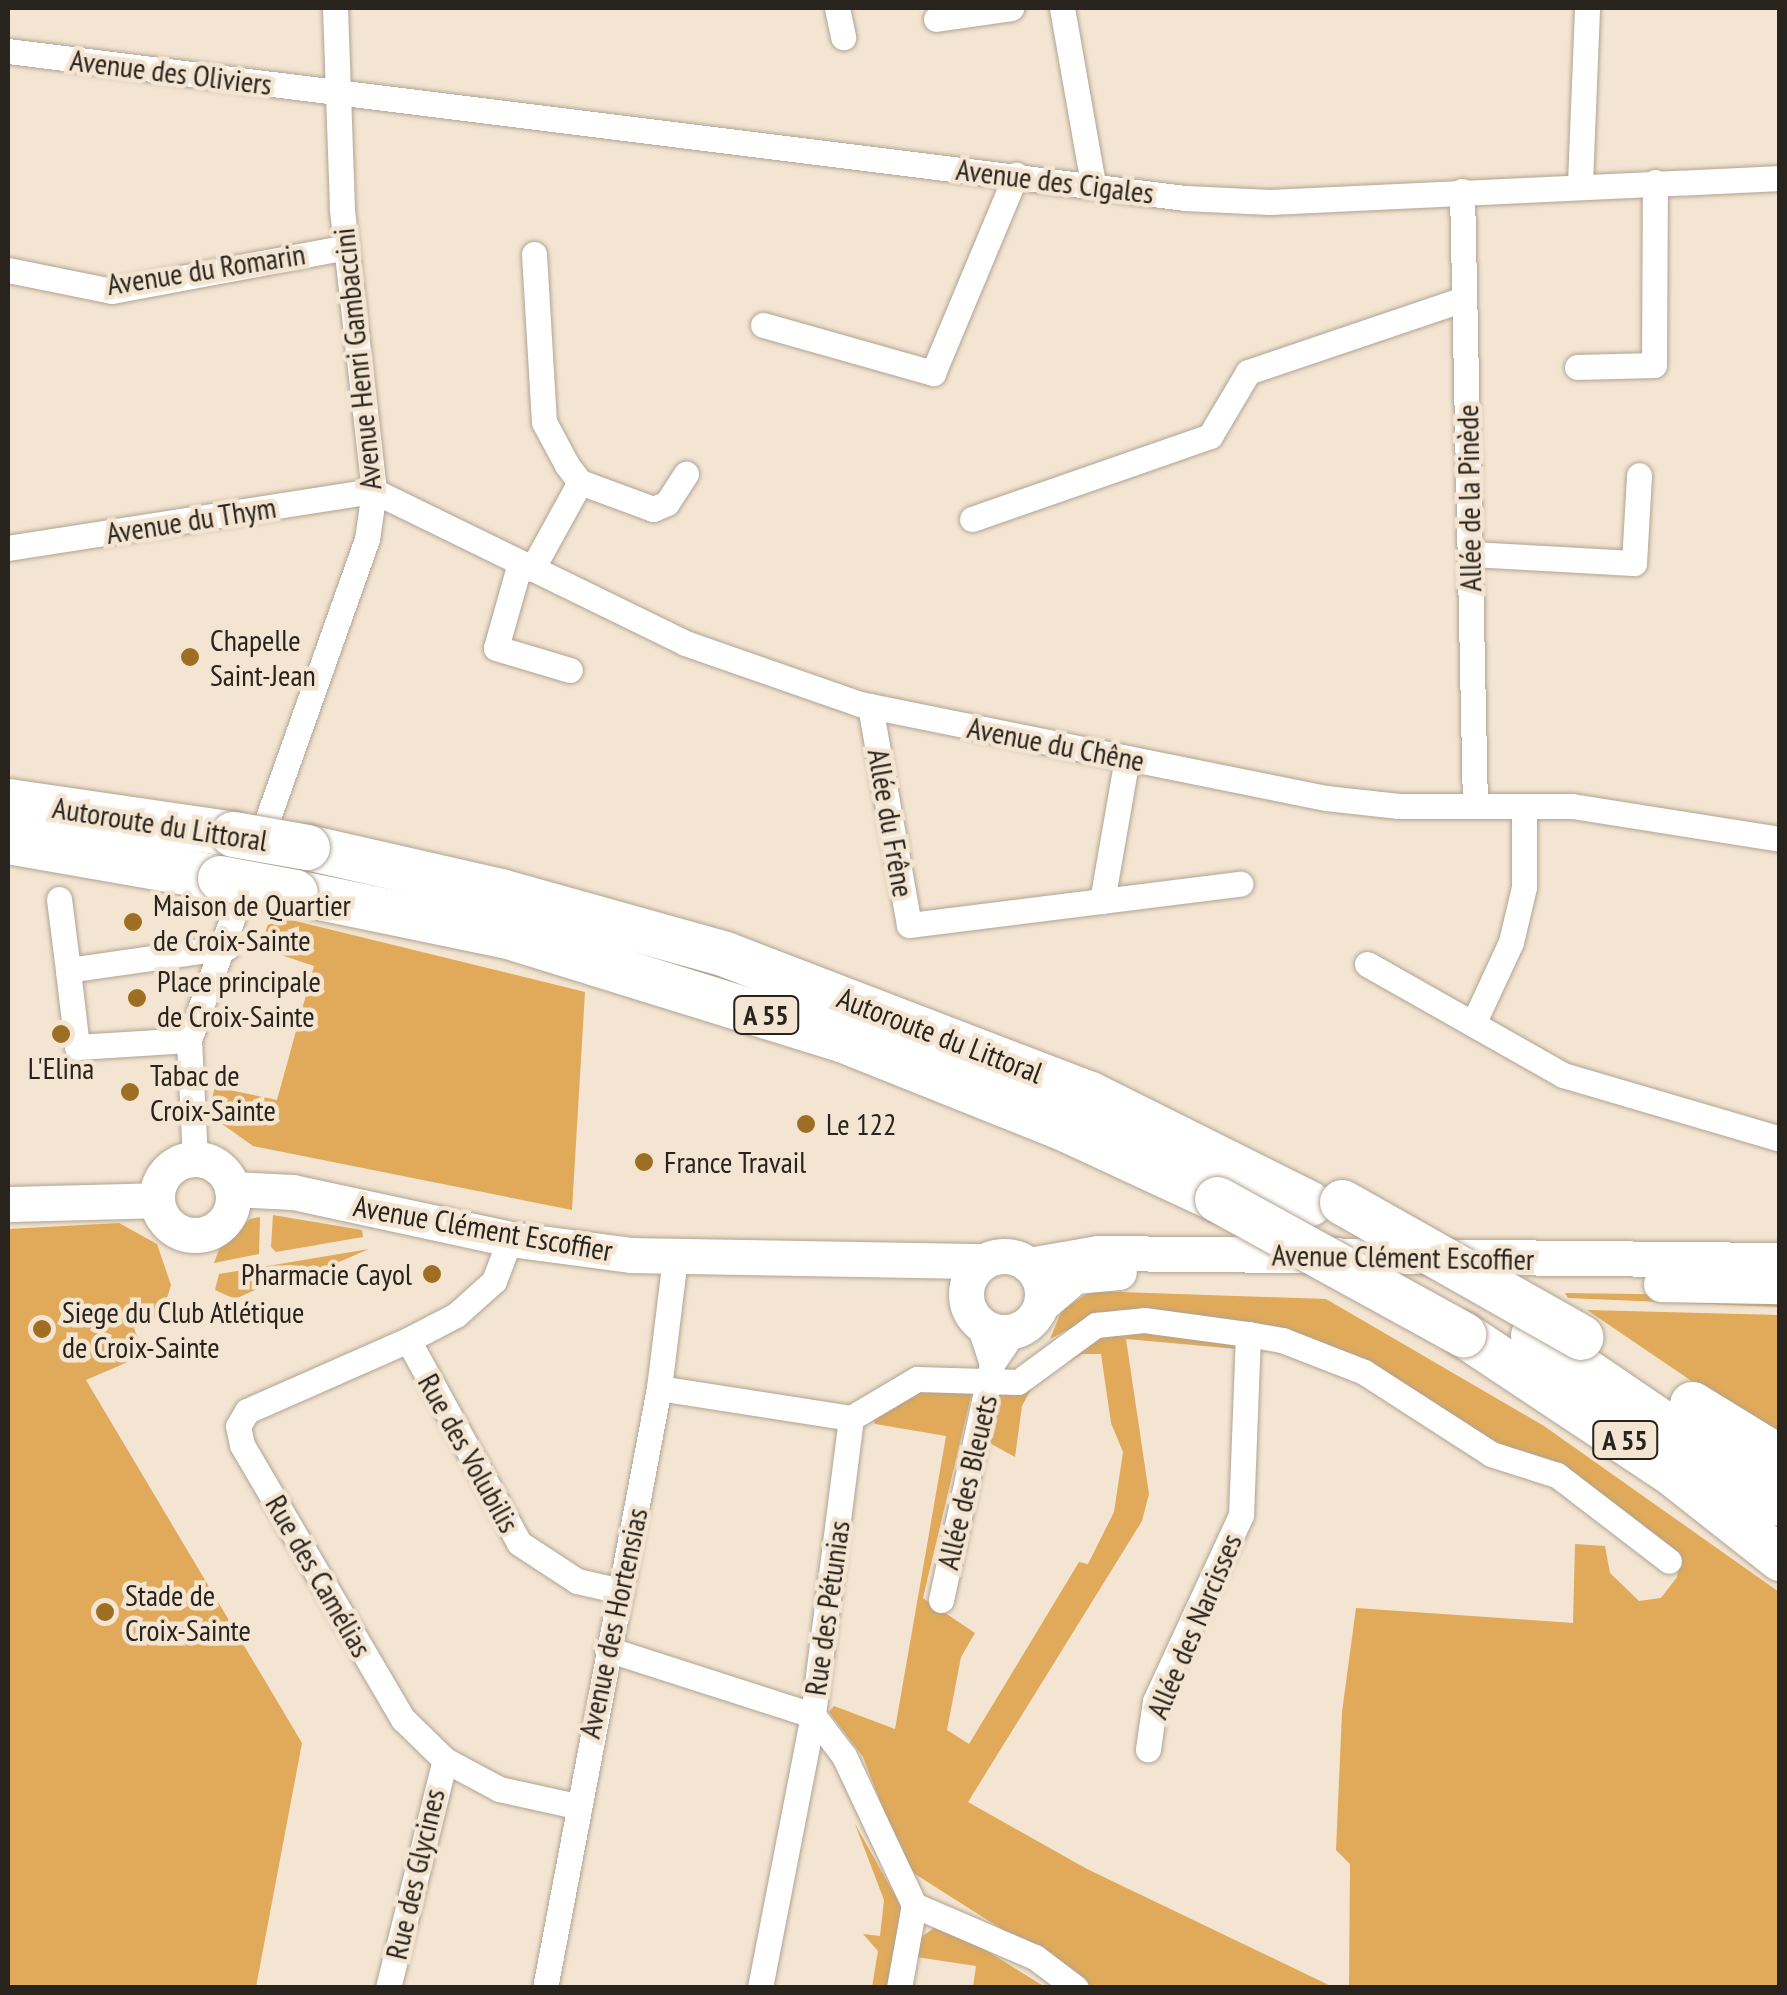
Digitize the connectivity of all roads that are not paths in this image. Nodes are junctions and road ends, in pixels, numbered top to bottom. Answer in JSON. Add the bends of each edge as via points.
{"nodes":[{"id":1,"x":336,"y":8,"type":"edge"},
{"id":2,"x":837,"y":8,"type":"edge"},
{"id":3,"x":1010,"y":8,"type":"edge"},
{"id":4,"x":1062,"y":8,"type":"edge"},
{"id":5,"x":1587,"y":8,"type":"edge"},
{"id":6,"x":936,"y":19,"type":"dead end"},
{"id":7,"x":843,"y":37,"type":"dead end"},
{"id":8,"x":8,"y":51,"type":"edge"},
{"id":9,"x":334,"y":94,"type":"junction"},
{"id":10,"x":1016,"y":175,"type":"junction"},
{"id":11,"x":1780,"y":178,"type":"edge"},
{"id":12,"x":1654,"y":182,"type":"junction"},
{"id":13,"x":1580,"y":183,"type":"junction"},
{"id":14,"x":1093,"y":184,"type":"junction"},
{"id":15,"x":1462,"y":191,"type":"junction"},
{"id":16,"x":346,"y":247,"type":"junction"},
{"id":17,"x":534,"y":254,"type":"dead end"},
{"id":18,"x":8,"y":270,"type":"edge"},
{"id":19,"x":1464,"y":300,"type":"junction"},
{"id":20,"x":762,"y":325,"type":"dead end"},
{"id":21,"x":1577,"y":367,"type":"dead end"},
{"id":22,"x":686,"y":474,"type":"dead end"},
{"id":23,"x":1640,"y":475,"type":"dead end"},
{"id":24,"x":580,"y":482,"type":"junction"},
{"id":25,"x":374,"y":492,"type":"junction"},
{"id":26,"x":972,"y":519,"type":"dead end"},
{"id":27,"x":8,"y":548,"type":"edge"},
{"id":28,"x":1470,"y":554,"type":"junction"},
{"id":29,"x":526,"y":566,"type":"junction"},
{"id":30,"x":570,"y":670,"type":"dead end"},
{"id":31,"x":870,"y":706,"type":"junction"},
{"id":32,"x":1127,"y":758,"type":"junction"},
{"id":33,"x":8,"y":801,"type":"edge"},
{"id":34,"x":1475,"y":806,"type":"junction"},
{"id":35,"x":1524,"y":807,"type":"junction"},
{"id":36,"x":1780,"y":839,"type":"edge"},
{"id":37,"x":8,"y":841,"type":"edge"},
{"id":38,"x":1240,"y":884,"type":"dead end"},
{"id":39,"x":59,"y":899,"type":"dead end"},
{"id":40,"x":1102,"y":902,"type":"junction"},
{"id":41,"x":227,"y":947,"type":"junction"},
{"id":42,"x":1367,"y":964,"type":"dead end"},
{"id":43,"x":68,"y":970,"type":"junction"},
{"id":44,"x":1473,"y":1024,"type":"junction"},
{"id":45,"x":189,"y":1040,"type":"junction"},
{"id":46,"x":1780,"y":1138,"type":"edge"},
{"id":47,"x":194,"y":1159,"type":"junction"},
{"id":48,"x":232,"y":1188,"type":"junction"},
{"id":49,"x":157,"y":1200,"type":"junction"},
{"id":50,"x":1326,"y":1203,"type":"junction"},
{"id":51,"x":8,"y":1204,"type":"edge"},
{"id":52,"x":510,"y":1239,"type":"junction"},
{"id":53,"x":675,"y":1258,"type":"junction"},
{"id":54,"x":914,"y":1259,"type":"junction"},
{"id":55,"x":1780,"y":1260,"type":"edge"},
{"id":56,"x":984,"y":1261,"type":"junction"},
{"id":57,"x":1029,"y":1265,"type":"junction"},
{"id":58,"x":1780,"y":1286,"type":"edge"},
{"id":59,"x":1041,"y":1305,"type":"junction"},
{"id":60,"x":972,"y":1311,"type":"junction"},
{"id":61,"x":1014,"y":1331,"type":"junction"},
{"id":62,"x":1248,"y":1334,"type":"junction"},
{"id":63,"x":408,"y":1340,"type":"junction"},
{"id":64,"x":990,"y":1374,"type":"junction"},
{"id":65,"x":659,"y":1388,"type":"junction"},
{"id":66,"x":851,"y":1418,"type":"junction"},
{"id":67,"x":1780,"y":1458,"type":"edge"},
{"id":68,"x":1780,"y":1503,"type":"edge"},
{"id":69,"x":1780,"y":1558,"type":"edge"},
{"id":70,"x":1670,"y":1561,"type":"dead end"},
{"id":71,"x":621,"y":1591,"type":"junction"},
{"id":72,"x":940,"y":1600,"type":"dead end"},
{"id":73,"x":606,"y":1649,"type":"junction"},
{"id":74,"x":812,"y":1715,"type":"junction"},
{"id":75,"x":1148,"y":1749,"type":"dead end"},
{"id":76,"x":445,"y":1760,"type":"junction"},
{"id":77,"x":576,"y":1806,"type":"junction"},
{"id":78,"x":914,"y":1905,"type":"junction"},
{"id":79,"x":388,"y":1988,"type":"edge"},
{"id":80,"x":545,"y":1988,"type":"edge"},
{"id":81,"x":760,"y":1988,"type":"edge"},
{"id":82,"x":899,"y":1988,"type":"edge"},
{"id":83,"x":1076,"y":1988,"type":"edge"}],
"edges":[{"from":1,"to":9,"type":"street","name":"Avenue Henri Gambaccini"},
{"from":2,"to":7,"type":"street"},
{"from":3,"to":6,"type":"street"},
{"from":4,"to":14,"type":"street"},
{"from":5,"to":13,"type":"street"},
{"from":8,"to":9,"type":"street","name":"Avenue des Oliviers"},
{"from":9,"to":10,"type":"street","name":"Avenue des Cigales"},
{"from":9,"to":16,"type":"street","name":"Avenue Henri Gambaccini"},
{"from":10,"to":14,"type":"street","name":"Avenue des Cigales"},
{"from":10,"to":20,"type":"street","via":[[933,374]]},
{"from":11,"to":12,"type":"street","name":"Avenue des Cigales"},
{"from":12,"to":13,"type":"street","name":"Avenue des Cigales"},
{"from":12,"to":21,"type":"street","via":[[1654,365]]},
{"from":13,"to":15,"type":"street","name":"Avenue des Cigales"},
{"from":14,"to":15,"type":"street","name":"Avenue des Cigales","via":[[1270,202]]},
{"from":15,"to":19,"type":"street","name":"Allée de la Pinède"},
{"from":16,"to":18,"type":"street","name":"Avenue du Romarin","via":[[112,290]]},
{"from":16,"to":25,"type":"street","name":"Avenue Henri Gambaccini"},
{"from":17,"to":24,"type":"street","via":[[544,422]]},
{"from":19,"to":26,"type":"street","via":[[1248,372],[1210,436]]},
{"from":19,"to":28,"type":"street","name":"Allée de la Pinède"},
{"from":22,"to":24,"type":"street","via":[[667,504],[653,509]]},
{"from":23,"to":28,"type":"street","via":[[1634,563]]},
{"from":24,"to":29,"type":"street"},
{"from":25,"to":27,"type":"street","name":"Avenue du Thym"},
{"from":25,"to":29,"type":"street","name":"Avenue du Chêne"},
{"from":25,"to":41,"type":"street","name":"Avenue Henri Gambaccini","via":[[367,540]]},
{"from":28,"to":34,"type":"street","name":"Allée de la Pinède"},
{"from":29,"to":30,"type":"street","via":[[496,648]]},
{"from":29,"to":31,"type":"street","name":"Avenue du Chêne","via":[[684,643]]},
{"from":31,"to":32,"type":"street","name":"Avenue du Chêne"},
{"from":31,"to":40,"type":"street","name":"Allée du Frêne","via":[[909,925]]},
{"from":32,"to":34,"type":"street","name":"Avenue du Chêne","via":[[1326,798]]},
{"from":32,"to":40,"type":"street"},
{"from":33,"to":50,"type":"highway","name":"Autoroute du Littoral","number":"A 55","bridge":true,"via":[[308,847],[500,891],[725,954],[1090,1094]]},
{"from":34,"to":35,"type":"street","name":"Avenue du Chêne"},
{"from":35,"to":36,"type":"street","name":"Avenue du Chêne","via":[[1572,806]]},
{"from":35,"to":44,"type":"street","via":[[1524,887],[1511,942]]},
{"from":37,"to":69,"type":"highway","name":"Autoroute du Littoral","number":"A 55","bridge":true,"via":[[508,936],[806,1028],[1066,1129],[1217,1198],[1463,1334],[1671,1472]]},
{"from":38,"to":40,"type":"street","name":"Allée du Frêne"},
{"from":39,"to":43,"type":"street"},
{"from":41,"to":43,"type":"street"},
{"from":41,"to":45,"type":"street","name":"Avenue Henri Gambaccini"},
{"from":42,"to":44,"type":"street"},
{"from":43,"to":45,"type":"street","via":[[77,1048]]},
{"from":44,"to":46,"type":"street","via":[[1564,1076]]},
{"from":45,"to":47,"type":"street","name":"Avenue Henri Gambaccini"},
{"from":47,"to":48,"type":"main road","via":[[218,1167]]},
{"from":47,"to":49,"type":"main road","via":[[172,1167]]},
{"from":48,"to":49,"type":"main road","via":[[228,1214],[209,1232],[174,1228]]},
{"from":48,"to":52,"type":"main road","name":"Avenue Clément Escoffier","via":[[293,1192]]},
{"from":49,"to":51,"type":"main road"},
{"from":50,"to":67,"type":"highway","bridge":true,"via":[[1581,1338]]},
{"from":50,"to":68,"type":"highway","name":"Autoroute du Littoral","number":"A 55"},
{"from":52,"to":53,"type":"main road","name":"Avenue Clément Escoffier"},
{"from":52,"to":63,"type":"street","name":"Rue des Volubilis","via":[[494,1281],[456,1315]]},
{"from":53,"to":54,"type":"main road","name":"Avenue Clément Escoffier"},
{"from":53,"to":65,"type":"street","name":"Avenue des Hortensias"},
{"from":54,"to":56,"type":"main road","name":"Avenue Clément Escoffier"},
{"from":54,"to":60,"type":"main road"},
{"from":55,"to":57,"type":"main road","name":"Avenue Clément Escoffier","via":[[1098,1253]]},
{"from":56,"to":57,"type":"main road","via":[[1007,1256]]},
{"from":56,"to":60,"type":"main road","via":[[969,1277]]},
{"from":57,"to":59,"type":"main road","via":[[1040,1282]]},
{"from":58,"to":59,"type":"main road","name":"Avenue Clément Escoffier","via":[[1104,1271],[1075,1276]]},
{"from":59,"to":61,"type":"main road"},
{"from":60,"to":61,"type":"main road"},
{"from":60,"to":64,"type":"street","name":"Allée des Bleuets"},
{"from":61,"to":64,"type":"street","name":"Allée des Bleuets"},
{"from":62,"to":64,"type":"street","via":[[1197,1323],[1108,1322],[1073,1336],[1018,1382]]},
{"from":62,"to":70,"type":"street","via":[[1364,1372],[1491,1454],[1557,1476]]},
{"from":62,"to":75,"type":"street","name":"Allée des Narcisses","via":[[1240,1514],[1155,1700]]},
{"from":63,"to":71,"type":"street","name":"Rue des Volubilis","via":[[519,1543],[578,1581]]},
{"from":63,"to":76,"type":"street","name":"Rue des Camélias","via":[[247,1412],[238,1426],[242,1445],[403,1719]]},
{"from":64,"to":66,"type":"street","via":[[917,1379]]},
{"from":64,"to":72,"type":"street","name":"Allée des Bleuets"},
{"from":65,"to":66,"type":"street"},
{"from":65,"to":71,"type":"street","name":"Avenue des Hortensias"},
{"from":66,"to":74,"type":"street","name":"Rue des Pétunias"},
{"from":71,"to":73,"type":"street","name":"Avenue des Hortensias"},
{"from":73,"to":74,"type":"street"},
{"from":73,"to":77,"type":"street","name":"Avenue des Hortensias"},
{"from":74,"to":78,"type":"street","via":[[844,1756]]},
{"from":74,"to":81,"type":"street","name":"Rue des Pétunias"},
{"from":76,"to":77,"type":"street","name":"Rue des Camélias","via":[[499,1789]]},
{"from":76,"to":79,"type":"street","name":"Rue des Glycines"},
{"from":77,"to":80,"type":"street","name":"Avenue des Hortensias"},
{"from":78,"to":82,"type":"street"},
{"from":78,"to":83,"type":"street","via":[[1034,1957]]}]}
